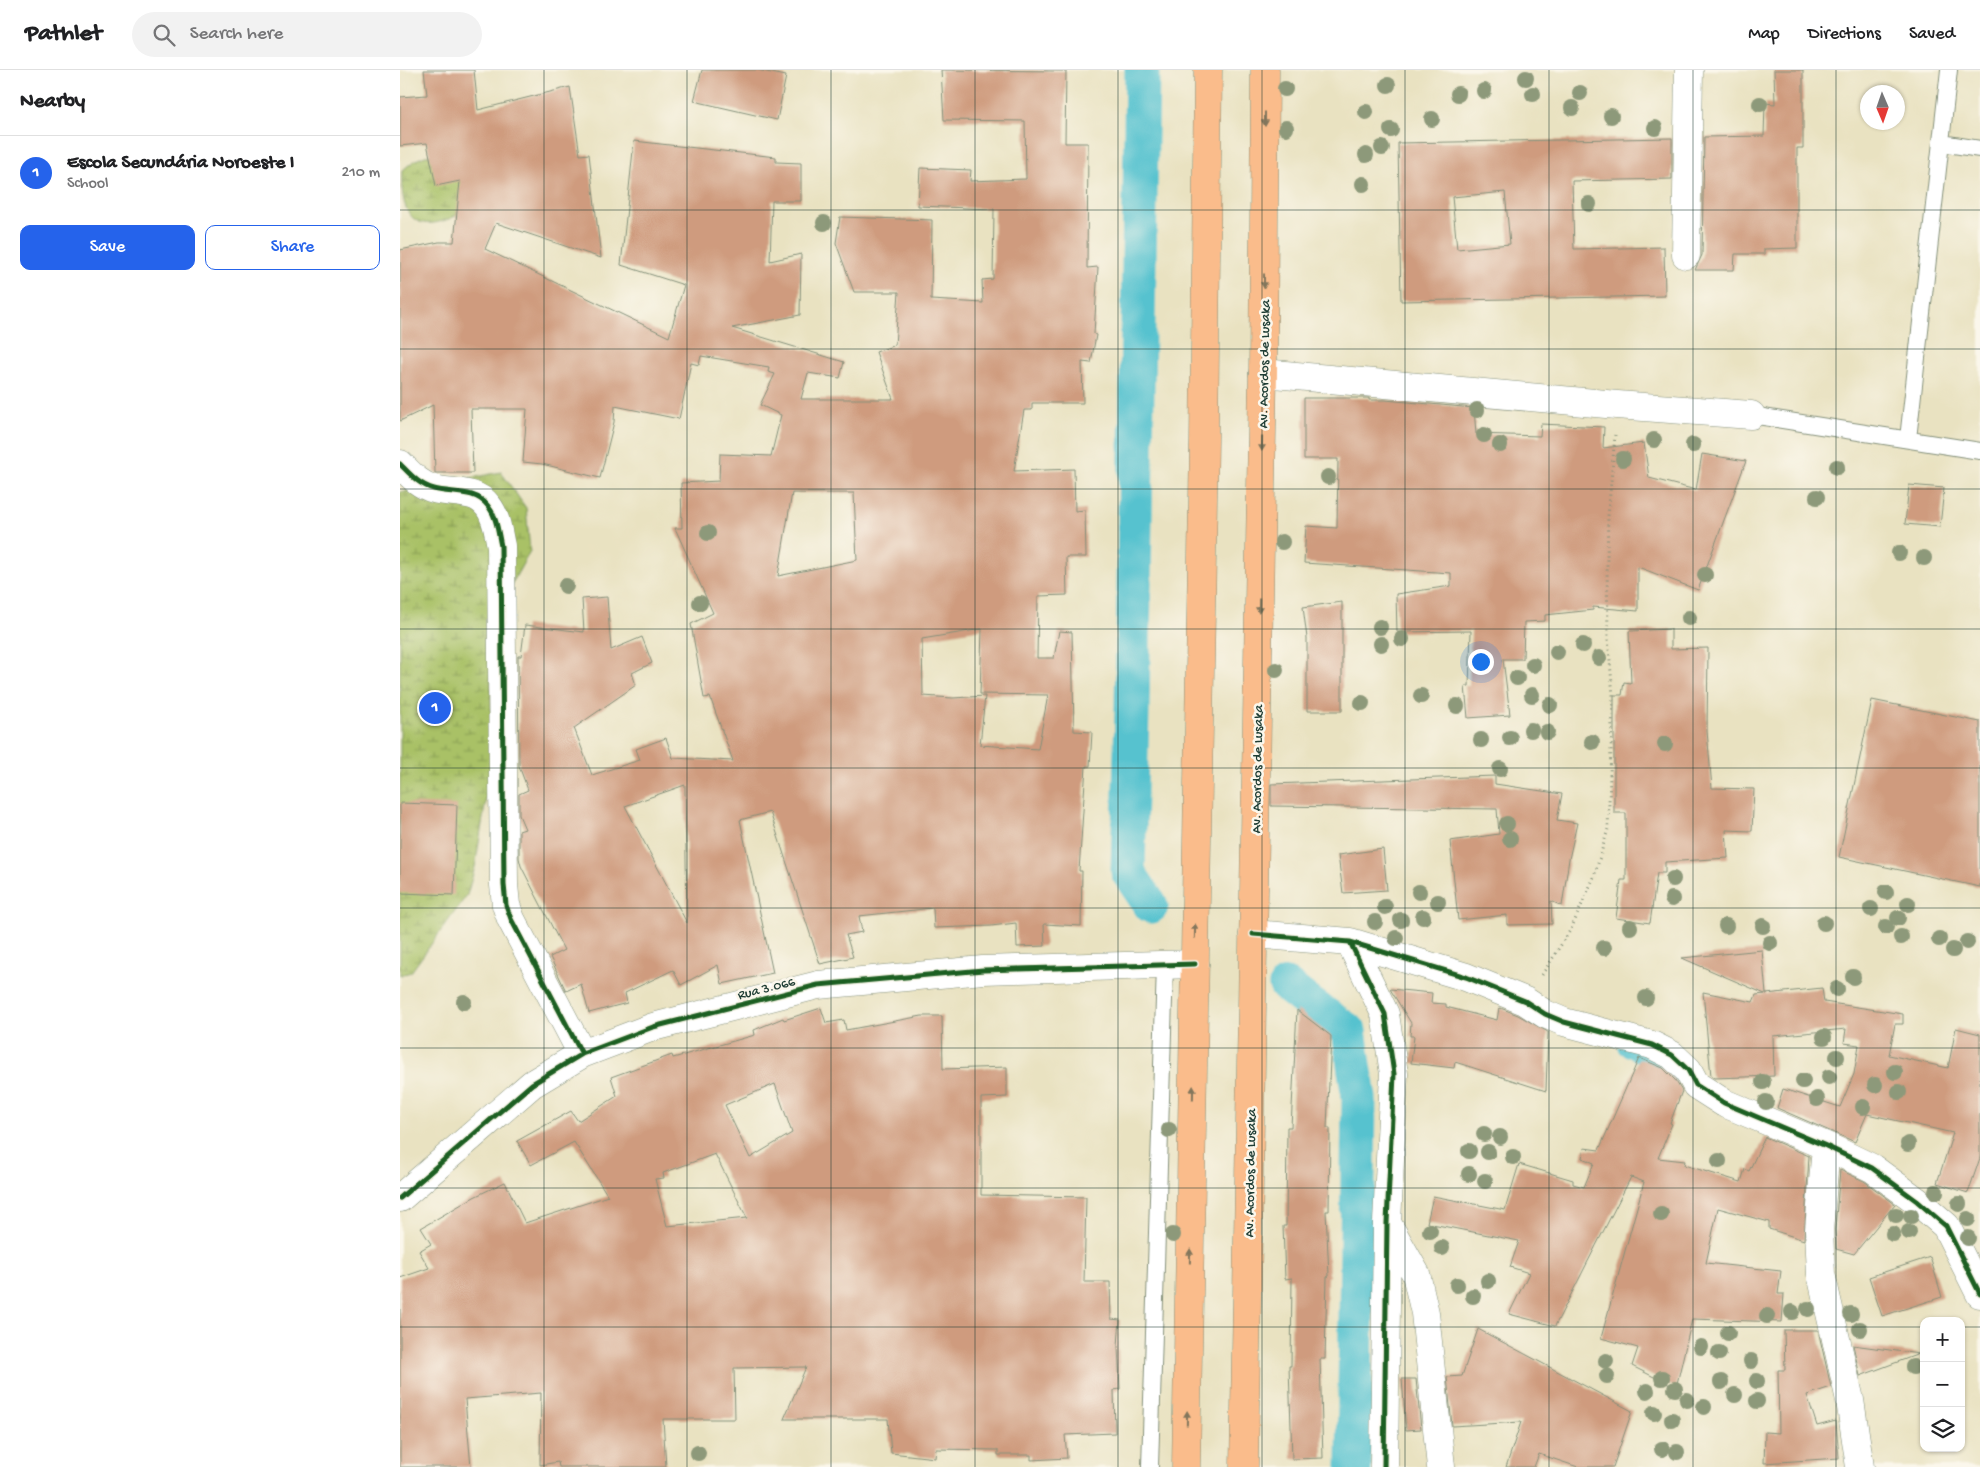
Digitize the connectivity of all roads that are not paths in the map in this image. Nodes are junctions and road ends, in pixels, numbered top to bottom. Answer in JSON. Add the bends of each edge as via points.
{"nodes":[{"id":1,"x":1208,"y":70,"type":"edge"},
{"id":2,"x":1265,"y":70,"type":"edge"},
{"id":3,"x":1689,"y":70,"type":"edge"},
{"id":4,"x":1949,"y":70,"type":"edge"},
{"id":5,"x":1941,"y":143,"type":"junction"},
{"id":6,"x":1980,"y":149,"type":"edge"},
{"id":7,"x":1686,"y":255,"type":"dead end"},
{"id":8,"x":1263,"y":373,"type":"junction"},
{"id":9,"x":1751,"y":415,"type":"joint"},
{"id":10,"x":1908,"y":440,"type":"junction"},
{"id":11,"x":1980,"y":451,"type":"edge"},
{"id":12,"x":400,"y":464,"type":"edge"},
{"id":13,"x":1253,"y":934,"type":"junction"},
{"id":14,"x":1350,"y":942,"type":"junction"},
{"id":15,"x":1195,"y":964,"type":"junction"},
{"id":16,"x":1165,"y":965,"type":"junction"},
{"id":17,"x":582,"y":1054,"type":"junction"},
{"id":18,"x":1826,"y":1146,"type":"junction"},
{"id":19,"x":400,"y":1198,"type":"edge"},
{"id":20,"x":1387,"y":1223,"type":"junction"},
{"id":21,"x":1980,"y":1294,"type":"edge"},
{"id":22,"x":1150,"y":1467,"type":"edge"},
{"id":23,"x":1186,"y":1467,"type":"edge"},
{"id":24,"x":1244,"y":1467,"type":"edge"},
{"id":25,"x":1384,"y":1467,"type":"edge"},
{"id":26,"x":1441,"y":1467,"type":"edge"},
{"id":27,"x":1860,"y":1467,"type":"edge"}],
"edges":[{"from":15,"to":1,"type":"main road","one_way":true},
{"from":2,"to":8,"type":"main road","name":"Av. Acordos de Lusaka","one_way":true},
{"from":3,"to":7,"type":"street"},
{"from":4,"to":5,"type":"lane"},
{"from":5,"to":6,"type":"lane"},
{"from":5,"to":10,"type":"lane"},
{"from":8,"to":9,"type":"street"},
{"from":8,"to":13,"type":"main road","name":"Av. Acordos de Lusaka","one_way":true},
{"from":9,"to":10,"type":"lane"},
{"from":10,"to":11,"type":"lane"},
{"from":12,"to":17,"type":"street","via":[[415,480],[432,489],[474,495],[487,505],[494,517],[501,546],[506,905]]},
{"from":13,"to":14,"type":"street"},
{"from":13,"to":24,"type":"main road","name":"Av. Acordos de Lusaka"},
{"from":14,"to":18,"type":"street","via":[[1466,977],[1525,1001],[1564,1022],[1652,1045],[1672,1055],[1688,1070],[1696,1085],[1724,1103]]},
{"from":14,"to":20,"type":"street","via":[[1385,1014],[1394,1074]]},
{"from":15,"to":16,"type":"street","name":"Rua 3.066"},
{"from":23,"to":15,"type":"main road","one_way":true},
{"from":16,"to":17,"type":"street","name":"Rua 3.066","via":[[983,970],[818,985],[653,1027]]},
{"from":16,"to":22,"type":"lane"},
{"from":17,"to":19,"type":"street","name":"Rua 3.066","via":[[532,1084]]},
{"from":18,"to":21,"type":"street","via":[[1872,1168],[1946,1226]]},
{"from":18,"to":27,"type":"street","via":[[1820,1230],[1822,1274],[1850,1400]]},
{"from":20,"to":25,"type":"street"},
{"from":20,"to":26,"type":"street","via":[[1416,1274],[1425,1313]]}]}
